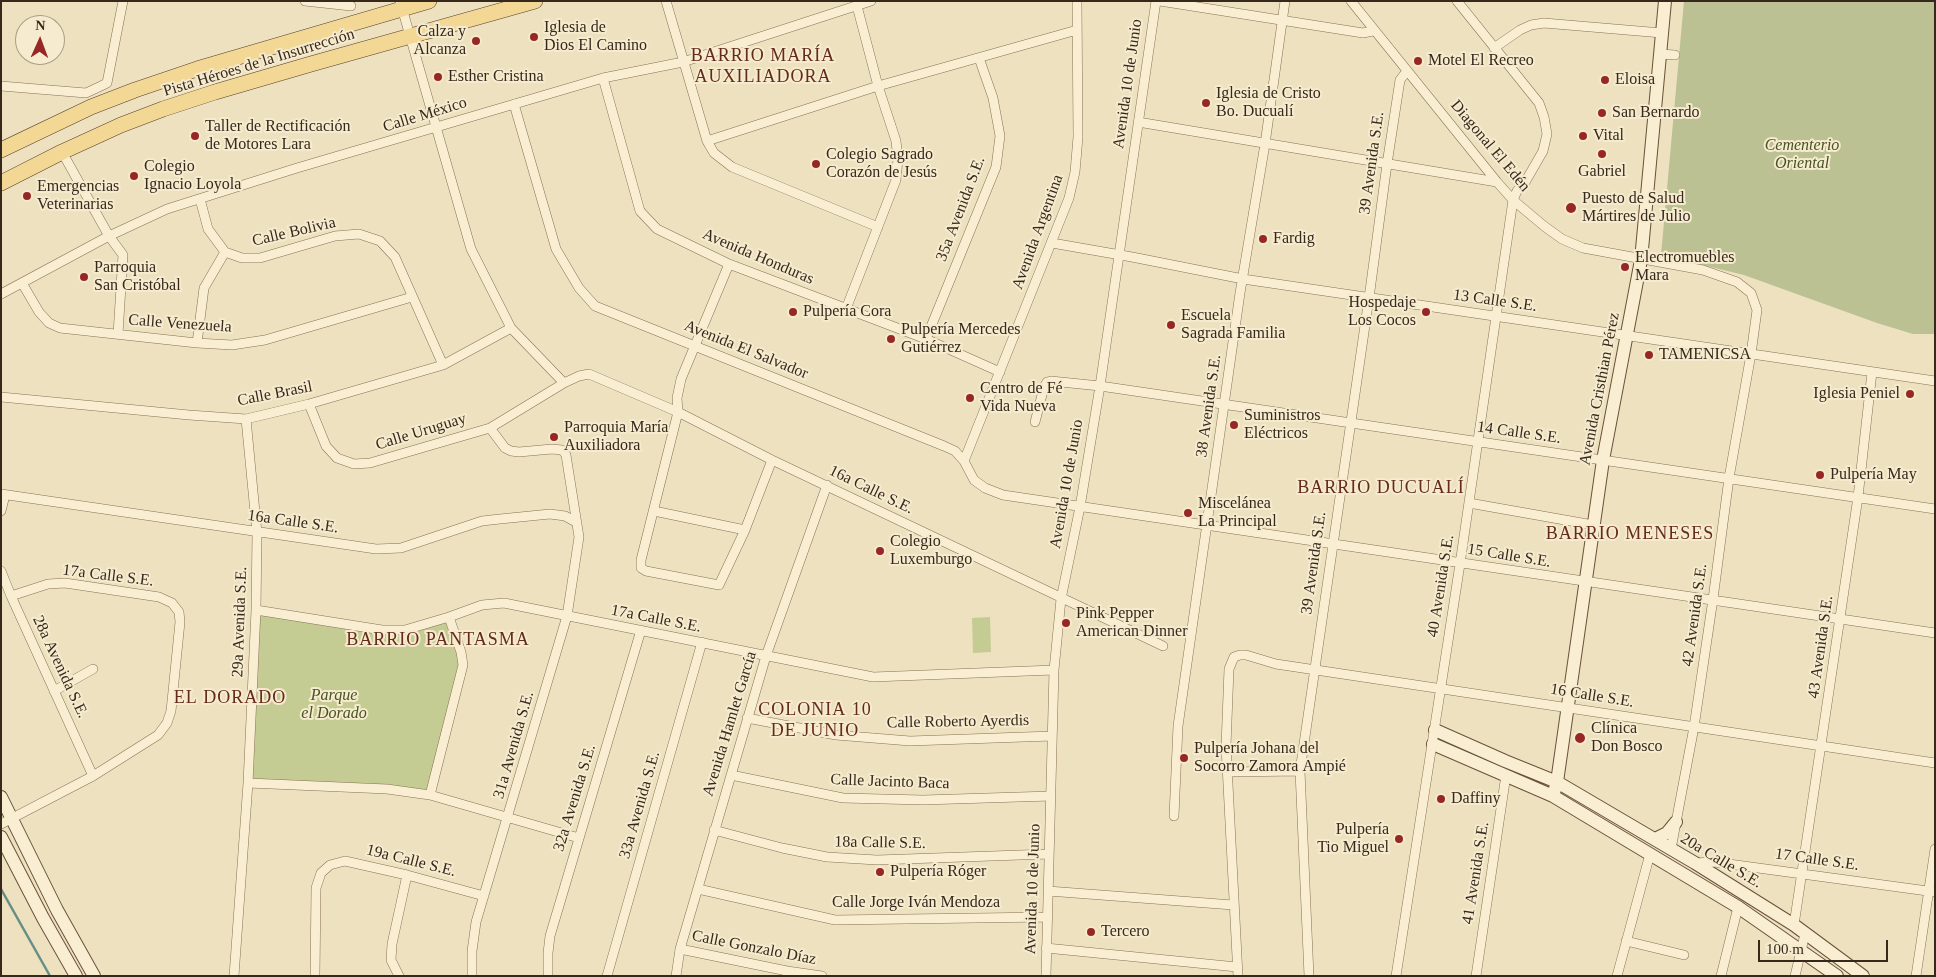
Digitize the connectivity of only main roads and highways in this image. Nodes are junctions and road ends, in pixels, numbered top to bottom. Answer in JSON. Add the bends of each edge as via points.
{"nodes":[{"id":1,"x":429,"y":1,"type":"edge"},
{"id":2,"x":536,"y":1,"type":"edge"},
{"id":3,"x":401,"y":5,"type":"edge"},
{"id":4,"x":1,"y":150,"type":"edge"},
{"id":5,"x":1,"y":183,"type":"edge"}],
"edges":[{"from":1,"to":3,"type":"main road","name":"Pista Héroes de la Insurrección"},
{"from":2,"to":5,"type":"main road","name":"Pista Héroes de la Insurrección","via":[[207,95],[121,125]]},
{"from":3,"to":4,"type":"main road","name":"Pista Héroes de la Insurrección","via":[[135,90]]}]}
